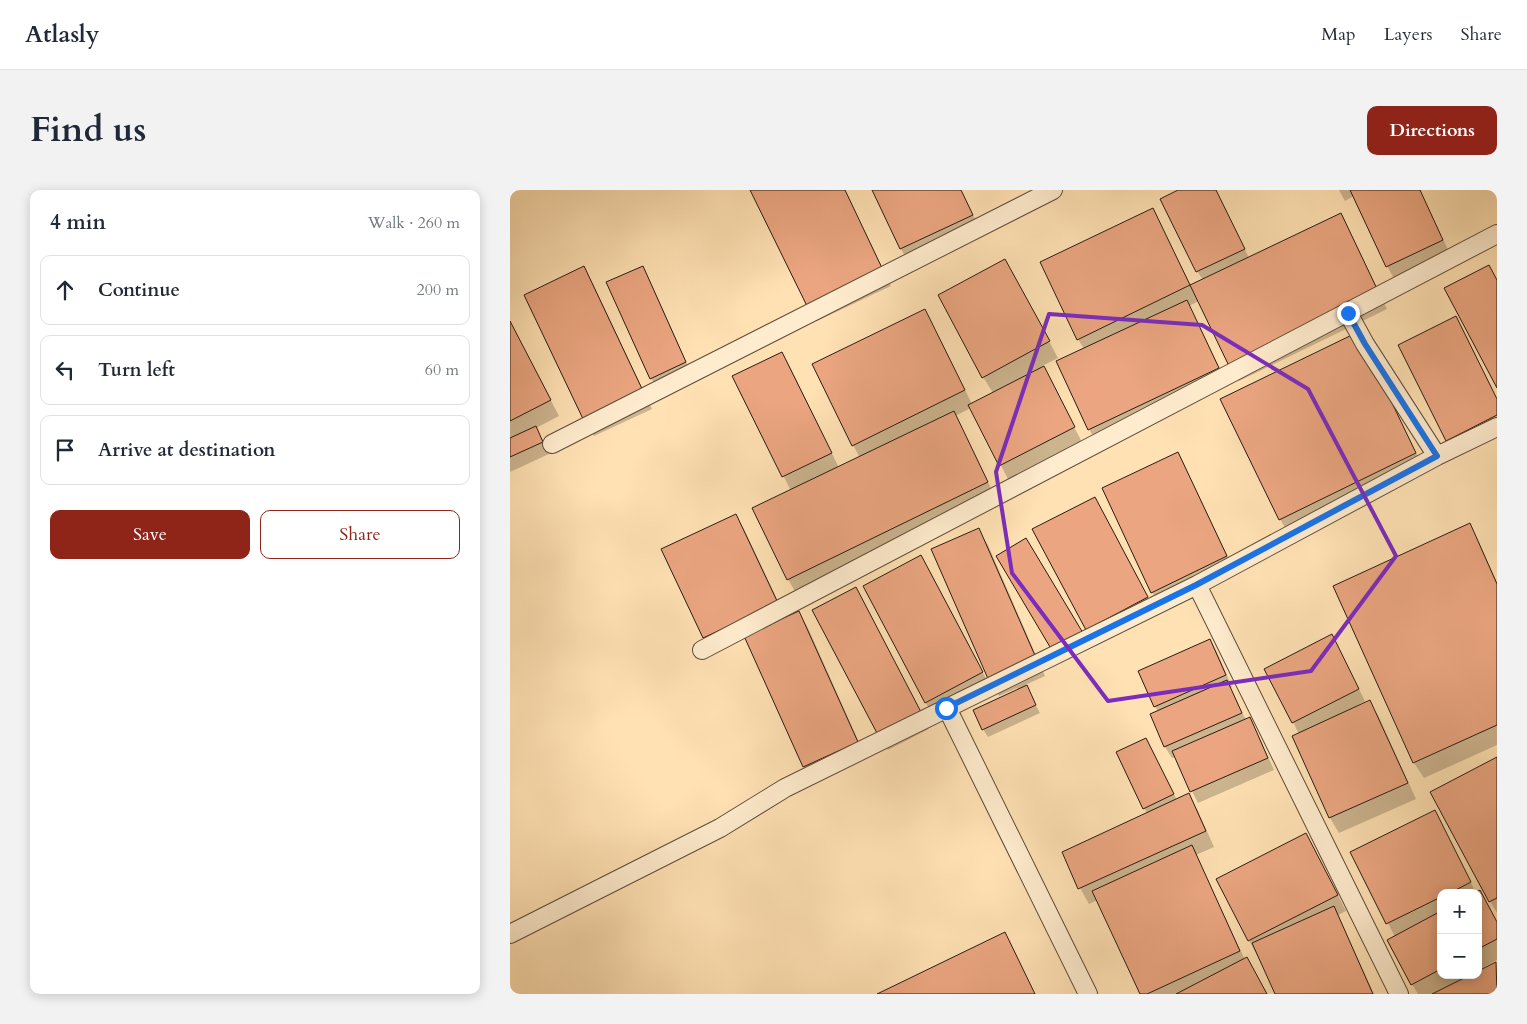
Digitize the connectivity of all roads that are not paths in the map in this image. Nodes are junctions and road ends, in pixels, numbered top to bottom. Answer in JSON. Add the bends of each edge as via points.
{"nodes":[{"id":1,"x":1053,"y":190,"type":"edge"},
{"id":2,"x":1497,"y":234,"type":"edge"},
{"id":3,"x":1348,"y":313,"type":"junction"},
{"id":4,"x":1497,"y":427,"type":"edge"},
{"id":5,"x":552,"y":444,"type":"dead end"},
{"id":6,"x":1437,"y":456,"type":"junction"},
{"id":7,"x":1196,"y":585,"type":"junction"},
{"id":8,"x":702,"y":650,"type":"dead end"},
{"id":9,"x":946,"y":708,"type":"junction"},
{"id":10,"x":510,"y":934,"type":"edge"},
{"id":11,"x":1088,"y":994,"type":"edge"},
{"id":12,"x":1399,"y":994,"type":"edge"}],
"edges":[{"from":1,"to":5,"type":"street"},
{"from":2,"to":3,"type":"street"},
{"from":3,"to":6,"type":"street"},
{"from":3,"to":8,"type":"street"},
{"from":4,"to":6,"type":"street"},
{"from":6,"to":7,"type":"street"},
{"from":7,"to":9,"type":"street"},
{"from":7,"to":12,"type":"street"},
{"from":9,"to":10,"type":"street","via":[[785,788],[720,828]]},
{"from":9,"to":11,"type":"street"}]}
